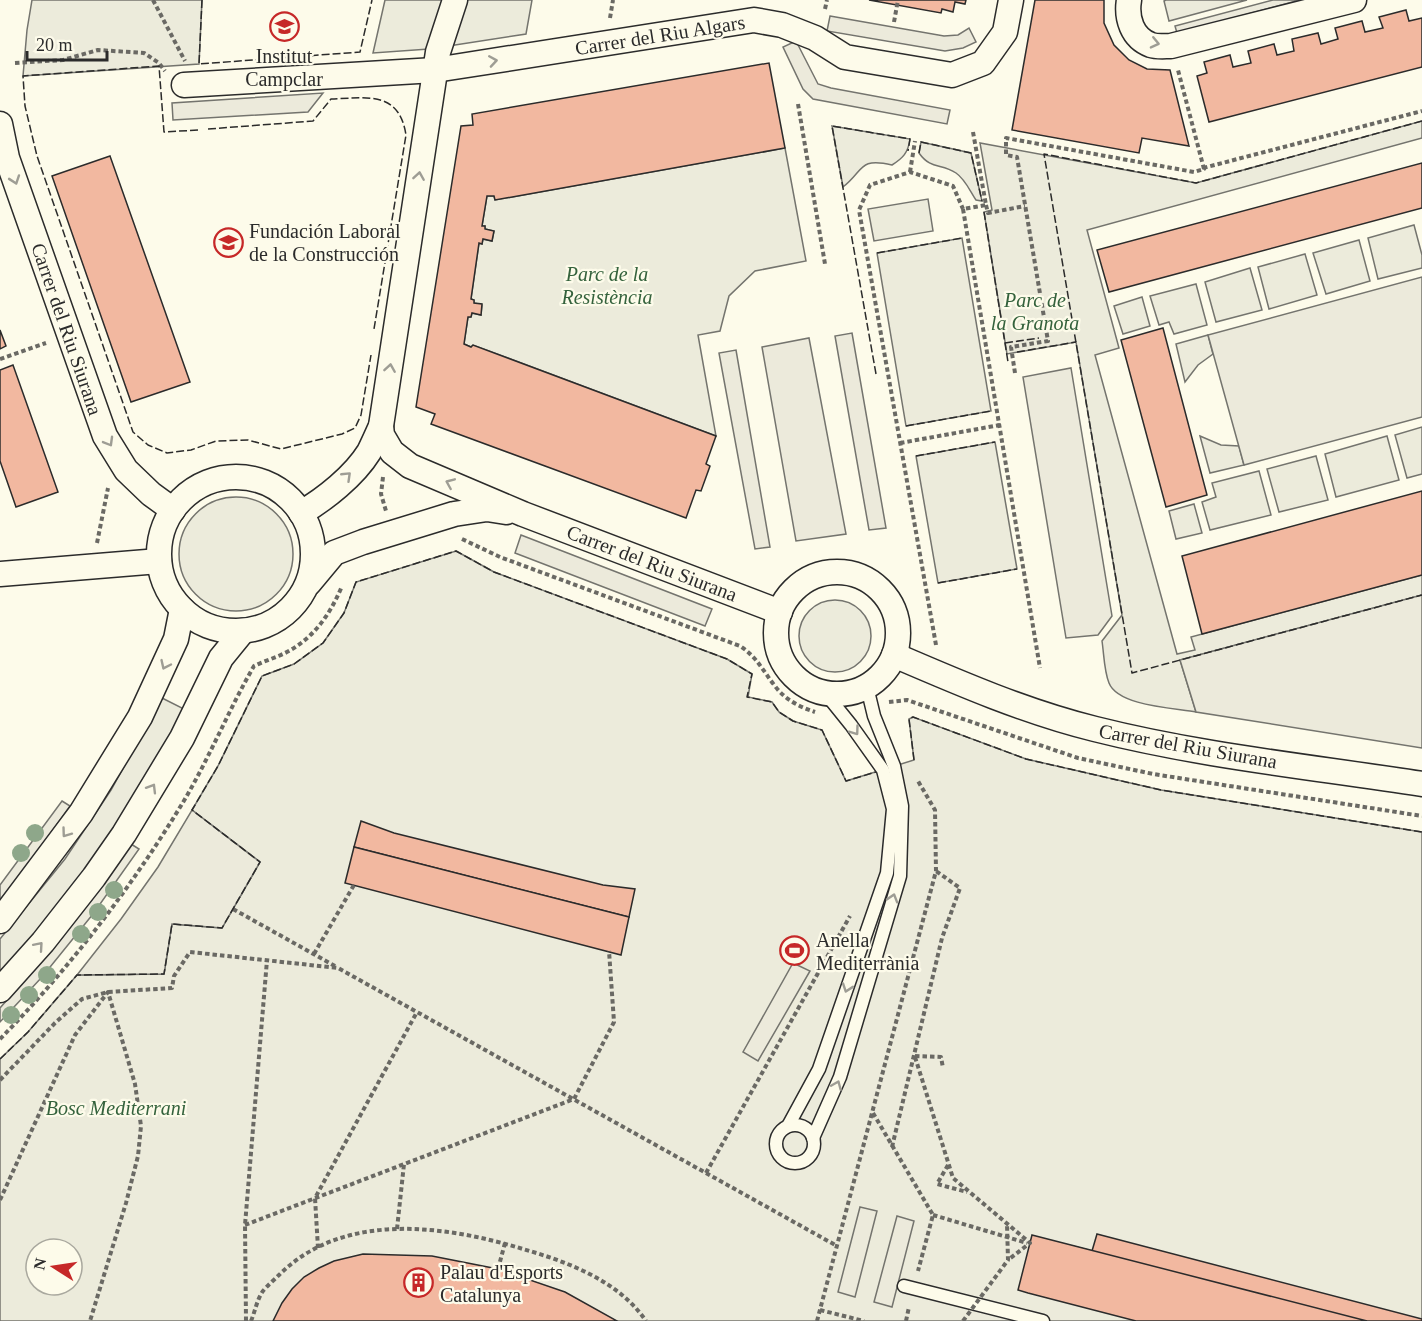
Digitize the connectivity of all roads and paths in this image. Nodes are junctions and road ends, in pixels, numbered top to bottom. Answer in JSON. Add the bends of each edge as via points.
{"nodes":[{"id":1,"x":153,"y":0,"type":"edge"},
{"id":2,"x":455,"y":0,"type":"edge"},
{"id":3,"x":614,"y":0,"type":"edge"},
{"id":4,"x":827,"y":0,"type":"edge"},
{"id":5,"x":898,"y":0,"type":"edge"},
{"id":6,"x":1011,"y":0,"type":"edge"},
{"id":7,"x":1129,"y":0,"type":"edge"},
{"id":8,"x":1354,"y":0,"type":"edge"},
{"id":9,"x":825,"y":9,"type":"dead end"},
{"id":10,"x":894,"y":22,"type":"dead end"},
{"id":11,"x":609,"y":25,"type":"dead end"},
{"id":12,"x":15,"y":63,"type":"dead end"},
{"id":13,"x":1176,"y":64,"type":"dead end"},
{"id":14,"x":435,"y":70,"type":"junction"},
{"id":15,"x":180,"y":75,"type":"junction"},
{"id":16,"x":798,"y":104,"type":"dead end"},
{"id":17,"x":1422,"y":111,"type":"edge"},
{"id":18,"x":0,"y":124,"type":"edge"},
{"id":19,"x":973,"y":132,"type":"dead end"},
{"id":20,"x":915,"y":141,"type":"dead end"},
{"id":21,"x":1203,"y":168,"type":"junction"},
{"id":22,"x":910,"y":172,"type":"junction"},
{"id":23,"x":986,"y":205,"type":"junction"},
{"id":24,"x":1025,"y":206,"type":"junction"},
{"id":25,"x":963,"y":209,"type":"junction"},
{"id":26,"x":825,"y":264,"type":"dead end"},
{"id":27,"x":47,"y":342,"type":"dead end"},
{"id":28,"x":0,"y":359,"type":"edge"},
{"id":29,"x":1015,"y":373,"type":"dead end"},
{"id":30,"x":1000,"y":425,"type":"junction"},
{"id":31,"x":381,"y":426,"type":"junction"},
{"id":32,"x":900,"y":443,"type":"junction"},
{"id":33,"x":384,"y":472,"type":"dead end"},
{"id":34,"x":108,"y":488,"type":"dead end"},
{"id":35,"x":173,"y":510,"type":"junction"},
{"id":36,"x":301,"y":513,"type":"junction"},
{"id":37,"x":523,"y":514,"type":"junction"},
{"id":38,"x":388,"y":518,"type":"dead end"},
{"id":39,"x":311,"y":535,"type":"junction"},
{"id":40,"x":363,"y":542,"type":"junction"},
{"id":41,"x":96,"y":546,"type":"dead end"},
{"id":42,"x":159,"y":561,"type":"junction"},
{"id":43,"x":0,"y":574,"type":"edge"},
{"id":44,"x":308,"y":584,"type":"junction"},
{"id":45,"x":342,"y":585,"type":"dead end"},
{"id":46,"x":182,"y":609,"type":"junction"},
{"id":47,"x":780,"y":612,"type":"junction"},
{"id":48,"x":243,"y":631,"type":"junction"},
{"id":49,"x":936,"y":645,"type":"dead end"},
{"id":50,"x":894,"y":655,"type":"junction"},
{"id":51,"x":1040,"y":668,"type":"dead end"},
{"id":52,"x":867,"y":687,"type":"junction"},
{"id":53,"x":826,"y":694,"type":"junction"},
{"id":54,"x":917,"y":779,"type":"dead end"},
{"id":55,"x":1422,"y":784,"type":"edge"},
{"id":56,"x":922,"y":788,"type":"junction"},
{"id":57,"x":902,"y":824,"type":"junction"},
{"id":58,"x":936,"y":871,"type":"junction"},
{"id":59,"x":354,"y":885,"type":"dead end"},
{"id":60,"x":855,"y":907,"type":"dead end"},
{"id":61,"x":234,"y":909,"type":"dead end"},
{"id":62,"x":0,"y":921,"type":"edge"},
{"id":63,"x":609,"y":951,"type":"dead end"},
{"id":64,"x":314,"y":954,"type":"junction"},
{"id":65,"x":267,"y":960,"type":"junction"},
{"id":66,"x":338,"y":968,"type":"junction"},
{"id":67,"x":0,"y":990,"type":"edge"},
{"id":68,"x":108,"y":992,"type":"junction"},
{"id":69,"x":417,"y":1012,"type":"junction"},
{"id":70,"x":0,"y":1039,"type":"edge"},
{"id":71,"x":915,"y":1056,"type":"junction"},
{"id":72,"x":943,"y":1068,"type":"dead end"},
{"id":73,"x":0,"y":1080,"type":"edge"},
{"id":74,"x":574,"y":1099,"type":"junction"},
{"id":75,"x":872,"y":1113,"type":"junction"},
{"id":76,"x":788,"y":1126,"type":"junction"},
{"id":77,"x":813,"y":1138,"type":"junction"},
{"id":78,"x":892,"y":1147,"type":"junction"},
{"id":79,"x":404,"y":1164,"type":"junction"},
{"id":80,"x":948,"y":1164,"type":"junction"},
{"id":81,"x":706,"y":1173,"type":"junction"},
{"id":82,"x":970,"y":1193,"type":"junction"},
{"id":83,"x":315,"y":1198,"type":"junction"},
{"id":84,"x":0,"y":1200,"type":"edge"},
{"id":85,"x":933,"y":1215,"type":"junction"},
{"id":86,"x":1007,"y":1224,"type":"junction"},
{"id":87,"x":245,"y":1225,"type":"junction"},
{"id":88,"x":397,"y":1229,"type":"junction"},
{"id":89,"x":505,"y":1243,"type":"junction"},
{"id":90,"x":1030,"y":1243,"type":"junction"},
{"id":91,"x":837,"y":1246,"type":"junction"},
{"id":92,"x":318,"y":1248,"type":"junction"},
{"id":93,"x":1008,"y":1260,"type":"junction"},
{"id":94,"x":498,"y":1269,"type":"dead end"},
{"id":95,"x":909,"y":1287,"type":"junction"},
{"id":96,"x":820,"y":1310,"type":"junction"},
{"id":97,"x":90,"y":1321,"type":"edge"},
{"id":98,"x":246,"y":1321,"type":"edge"},
{"id":99,"x":251,"y":1321,"type":"edge"},
{"id":100,"x":646,"y":1321,"type":"edge"},
{"id":101,"x":817,"y":1321,"type":"edge"},
{"id":102,"x":864,"y":1321,"type":"edge"},
{"id":103,"x":906,"y":1321,"type":"edge"},
{"id":104,"x":963,"y":1321,"type":"edge"},
{"id":105,"x":1043,"y":1321,"type":"edge"}],
"edges":[{"from":1,"to":15,"type":"path"},
{"from":2,"to":14,"type":"street","via":[[439,45]]},
{"from":3,"to":11,"type":"path"},
{"from":4,"to":9,"type":"path"},
{"from":5,"to":10,"type":"path"},
{"from":14,"to":6,"type":"street","name":"Carrer del Riu Algars","one_way":true,"via":[[754,20],[782,25],[815,38],[844,57],[952,75],[983,63],[1005,32]]},
{"from":7,"to":8,"type":"street","one_way":true,"via":[[1128,19],[1137,36],[1152,45],[1171,46]]},
{"from":12,"to":15,"type":"path","via":[[63,60],[98,50],[144,54]]},
{"from":13,"to":21,"type":"path"},
{"from":14,"to":15,"type":"street","name":"Carrer del Riu Algars"},
{"from":31,"to":14,"type":"street","one_way":true},
{"from":16,"to":26,"type":"path"},
{"from":17,"to":21,"type":"path"},
{"from":18,"to":35,"type":"street","name":"Carrer del Riu Siurana","one_way":true,"via":[[7,158],[105,436],[126,470]]},
{"from":19,"to":23,"type":"path"},
{"from":20,"to":22,"type":"path"},
{"from":21,"to":24,"type":"path","via":[[1194,172],[1006,138],[1006,155],[1017,157]]},
{"from":22,"to":25,"type":"path","via":[[954,186]]},
{"from":22,"to":32,"type":"path","via":[[870,185],[859,210]]},
{"from":23,"to":24,"type":"path","via":[[988,213]]},
{"from":23,"to":25,"type":"path"},
{"from":24,"to":29,"type":"path","via":[[1048,341],[1011,347]]},
{"from":25,"to":30,"type":"path"},
{"from":27,"to":28,"type":"path"},
{"from":30,"to":32,"type":"path"},
{"from":30,"to":51,"type":"path"},
{"from":36,"to":31,"type":"street","one_way":true,"via":[[349,476],[368,453]]},
{"from":37,"to":31,"type":"street","name":"Carrer del Riu Siurana","one_way":true,"via":[[410,466],[392,452]]},
{"from":32,"to":49,"type":"path"},
{"from":33,"to":38,"type":"path","via":[[381,494]]},
{"from":34,"to":41,"type":"path"},
{"from":35,"to":36,"type":"street","via":[[191,491],[216,480],[240,477],[264,482],[285,494]]},
{"from":35,"to":42,"type":"street","via":[[162,535]]},
{"from":36,"to":39,"type":"street"},
{"from":37,"to":40,"type":"street","name":"Carrer del Riu Siurana","via":[[487,509],[454,514]]},
{"from":37,"to":47,"type":"street","name":"Carrer del Riu Siurana"},
{"from":39,"to":40,"type":"street","name":"Carrer del Riu Siurana","via":[[333,543]]},
{"from":39,"to":44,"type":"street","via":[[314,560]]},
{"from":40,"to":44,"type":"street","name":"Carrer del Riu Siurana","via":[[334,554]]},
{"from":42,"to":43,"type":"street"},
{"from":42,"to":46,"type":"street","via":[[166,587]]},
{"from":44,"to":48,"type":"street","via":[[295,604],[277,620]]},
{"from":45,"to":70,"type":"path","via":[[333,609],[312,634],[286,653],[254,666],[207,760],[146,860],[66,966]]},
{"from":46,"to":48,"type":"street","via":[[204,624],[230,632]]},
{"from":46,"to":62,"type":"street","one_way":true,"via":[[176,639],[140,717],[81,813]]},
{"from":47,"to":50,"type":"street","via":[[793,591],[821,574],[840,572],[868,579],[889,600],[896,617]]},
{"from":47,"to":53,"type":"street","via":[[776,633],[784,663],[806,686]]},
{"from":67,"to":48,"type":"street","one_way":true,"via":[[43,942],[124,834],[182,738],[221,658]]},
{"from":50,"to":52,"type":"street","via":[[883,673]]},
{"from":50,"to":55,"type":"street","name":"Carrer del Riu Siurana","via":[[1031,711],[1093,729],[1162,744]]},
{"from":52,"to":53,"type":"street","via":[[847,694]]},
{"from":52,"to":57,"type":"lane","via":[[894,766]]},
{"from":53,"to":76,"type":"lane","one_way":true,"via":[[883,770],[893,809],[887,873],[819,1069]]},
{"from":54,"to":56,"type":"path"},
{"from":56,"to":57,"type":"path"},
{"from":56,"to":58,"type":"path","via":[[935,810]]},
{"from":77,"to":57,"type":"lane","one_way":true,"via":[[840,1077],[900,876]]},
{"from":58,"to":71,"type":"path","via":[[960,888],[942,938]]},
{"from":58,"to":75,"type":"path"},
{"from":59,"to":64,"type":"path"},
{"from":60,"to":81,"type":"path"},
{"from":61,"to":64,"type":"path"},
{"from":63,"to":74,"type":"path","via":[[614,1022]]},
{"from":64,"to":66,"type":"path"},
{"from":65,"to":66,"type":"path"},
{"from":65,"to":68,"type":"path","via":[[189,952],[174,976],[172,988]]},
{"from":65,"to":87,"type":"path"},
{"from":66,"to":69,"type":"path"},
{"from":68,"to":73,"type":"path","via":[[82,999]]},
{"from":68,"to":84,"type":"path","via":[[75,1035]]},
{"from":68,"to":97,"type":"path","via":[[135,1084],[141,1126],[126,1203]]},
{"from":69,"to":74,"type":"path"},
{"from":69,"to":83,"type":"path"},
{"from":71,"to":72,"type":"path","via":[[941,1057]]},
{"from":71,"to":78,"type":"path"},
{"from":71,"to":80,"type":"path"},
{"from":74,"to":79,"type":"path"},
{"from":74,"to":81,"type":"path"},
{"from":75,"to":78,"type":"path"},
{"from":75,"to":91,"type":"path"},
{"from":76,"to":77,"type":"lane","via":[[806,1128]]},
{"from":76,"to":77,"type":"lane","via":[[776,1140],[777,1153],[786,1162],[799,1163],[810,1157]]},
{"from":78,"to":85,"type":"path"},
{"from":79,"to":83,"type":"path"},
{"from":79,"to":88,"type":"path"},
{"from":80,"to":82,"type":"path","via":[[953,1178]]},
{"from":80,"to":82,"type":"path","via":[[938,1184]]},
{"from":81,"to":91,"type":"path"},
{"from":82,"to":86,"type":"path"},
{"from":83,"to":87,"type":"path"},
{"from":83,"to":92,"type":"path"},
{"from":85,"to":90,"type":"path"},
{"from":85,"to":95,"type":"path"},
{"from":86,"to":90,"type":"path"},
{"from":86,"to":93,"type":"path","bridge":true},
{"from":87,"to":98,"type":"path"},
{"from":88,"to":89,"type":"path","via":[[442,1230]]},
{"from":88,"to":92,"type":"path","via":[[385,1228],[333,1240]]},
{"from":89,"to":94,"type":"path"},
{"from":89,"to":100,"type":"path","via":[[596,1276],[636,1307]]},
{"from":90,"to":93,"type":"path"},
{"from":91,"to":96,"type":"path"},
{"from":92,"to":99,"type":"path","via":[[293,1261],[262,1292]]},
{"from":93,"to":104,"type":"path","bridge":true},
{"from":95,"to":103,"type":"path"},
{"from":95,"to":105,"type":"lane"},
{"from":96,"to":101,"type":"path"},
{"from":96,"to":102,"type":"path"}]}
